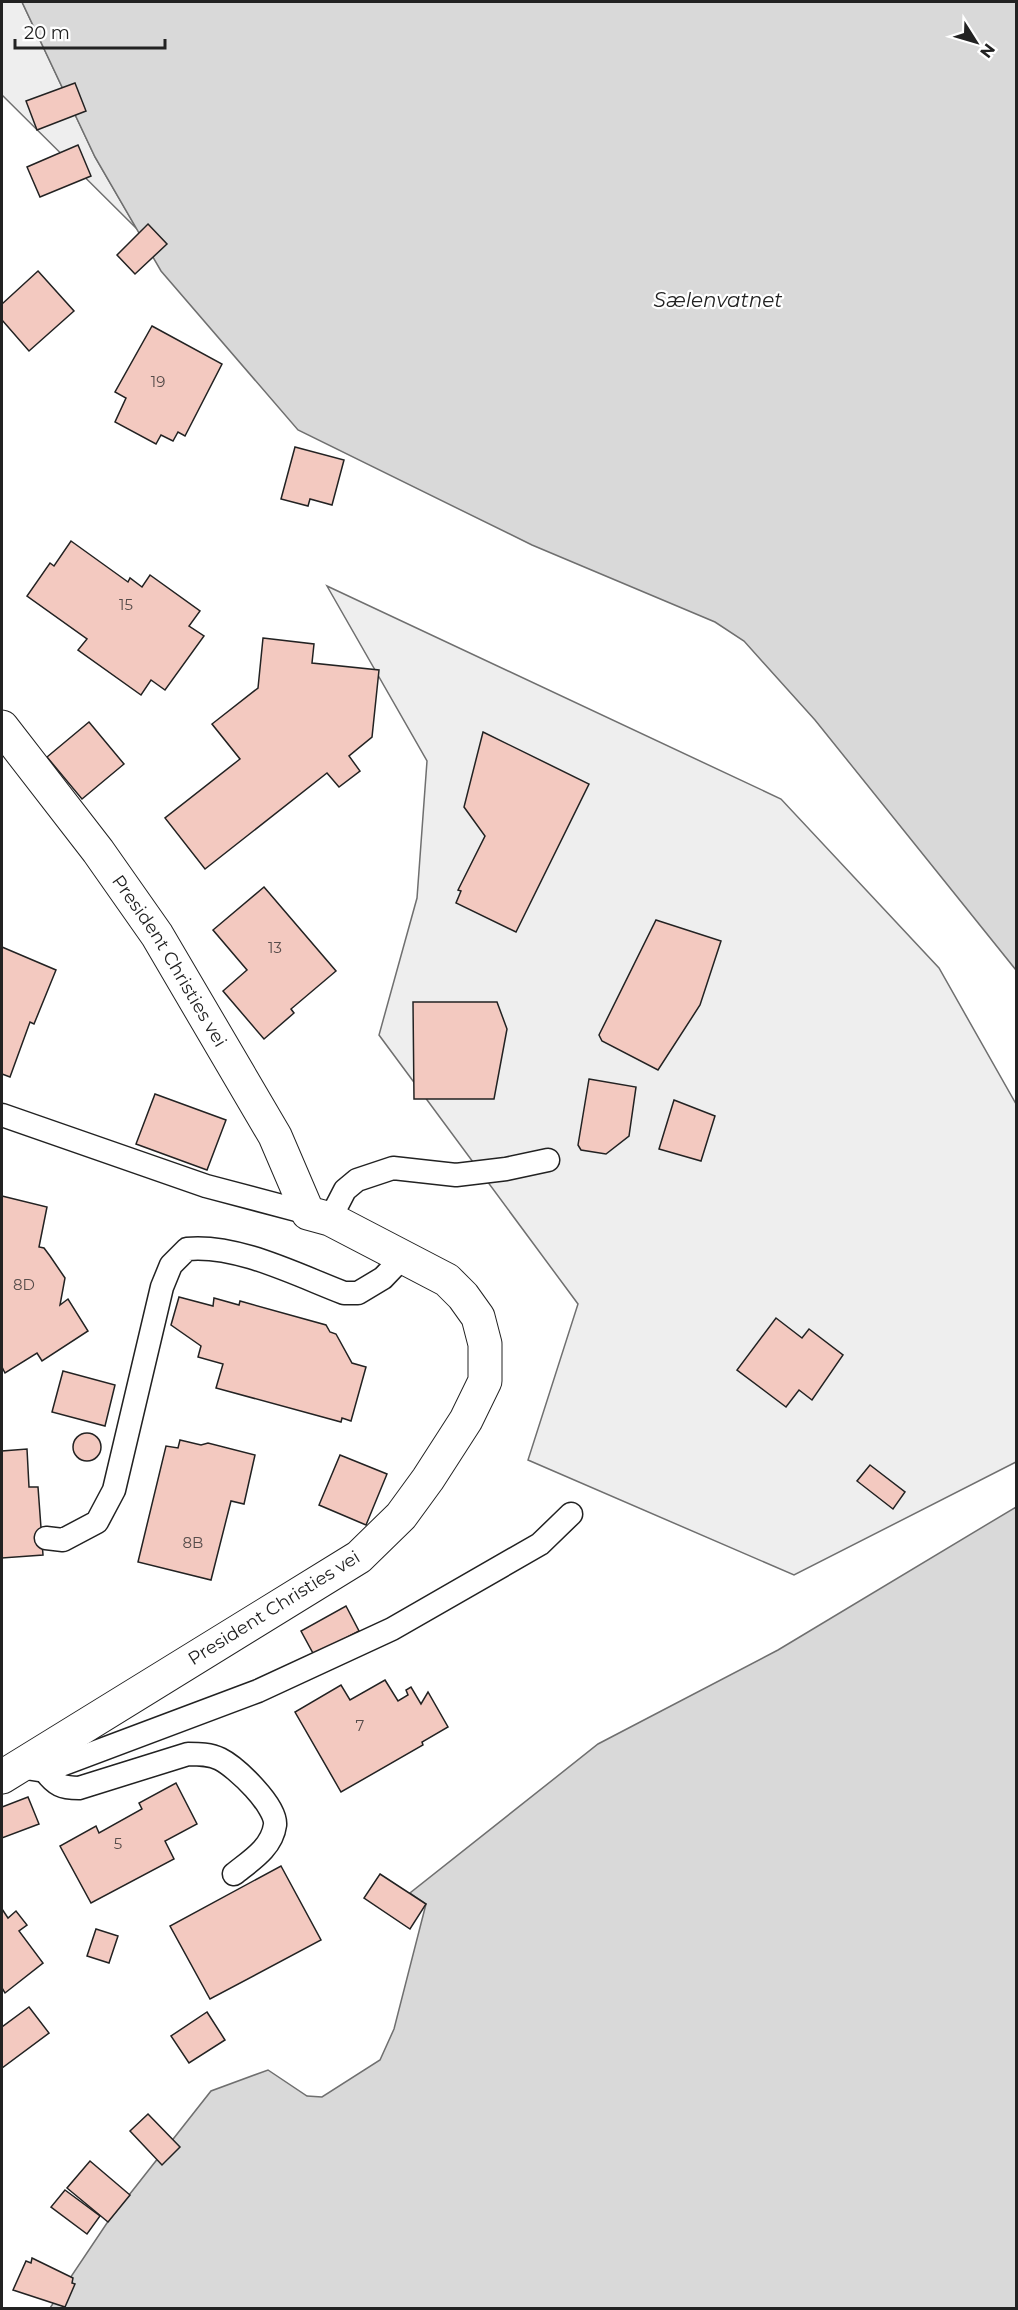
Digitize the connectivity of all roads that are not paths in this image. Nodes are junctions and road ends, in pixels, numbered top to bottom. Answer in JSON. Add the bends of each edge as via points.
{"nodes":[{"id":1,"x":2,"y":727,"type":"edge"},
{"id":2,"x":2,"y":1115,"type":"edge"},
{"id":3,"x":548,"y":1160,"type":"dead end"},
{"id":4,"x":319,"y":1216,"type":"junction"},
{"id":5,"x":404,"y":1256,"type":"junction"},
{"id":6,"x":571,"y":1514,"type":"dead end"},
{"id":7,"x":46,"y":1538,"type":"dead end"},
{"id":8,"x":22,"y":1772,"type":"edge"},
{"id":9,"x":234,"y":1874,"type":"dead end"}],
"edges":[{"from":1,"to":4,"type":"street","name":"President Christies vei","via":[[157,934]]},
{"from":2,"to":4,"type":"lane","name":"President Christies vei","via":[[206,1186]]},
{"from":3,"to":4,"type":"lane","via":[[456,1175],[393,1168],[357,1180]]},
{"from":4,"to":5,"type":"street","name":"President Christies vei"},
{"from":5,"to":7,"type":"lane","via":[[383,1278],[358,1293],[344,1293],[232,1251],[187,1249],[171,1265],[162,1287],[114,1490],[97,1522],[63,1540]]},
{"from":5,"to":8,"type":"street","name":"President Christies vei","via":[[447,1280],[478,1317],[485,1344],[485,1381],[466,1420],[402,1516],[358,1557]]},
{"from":6,"to":8,"type":"lane","via":[[540,1544],[392,1629],[258,1691]]},
{"from":8,"to":9,"type":"lane","via":[[62,1788],[79,1788],[188,1754],[220,1759],[264,1800],[275,1825],[263,1850]]}]}
